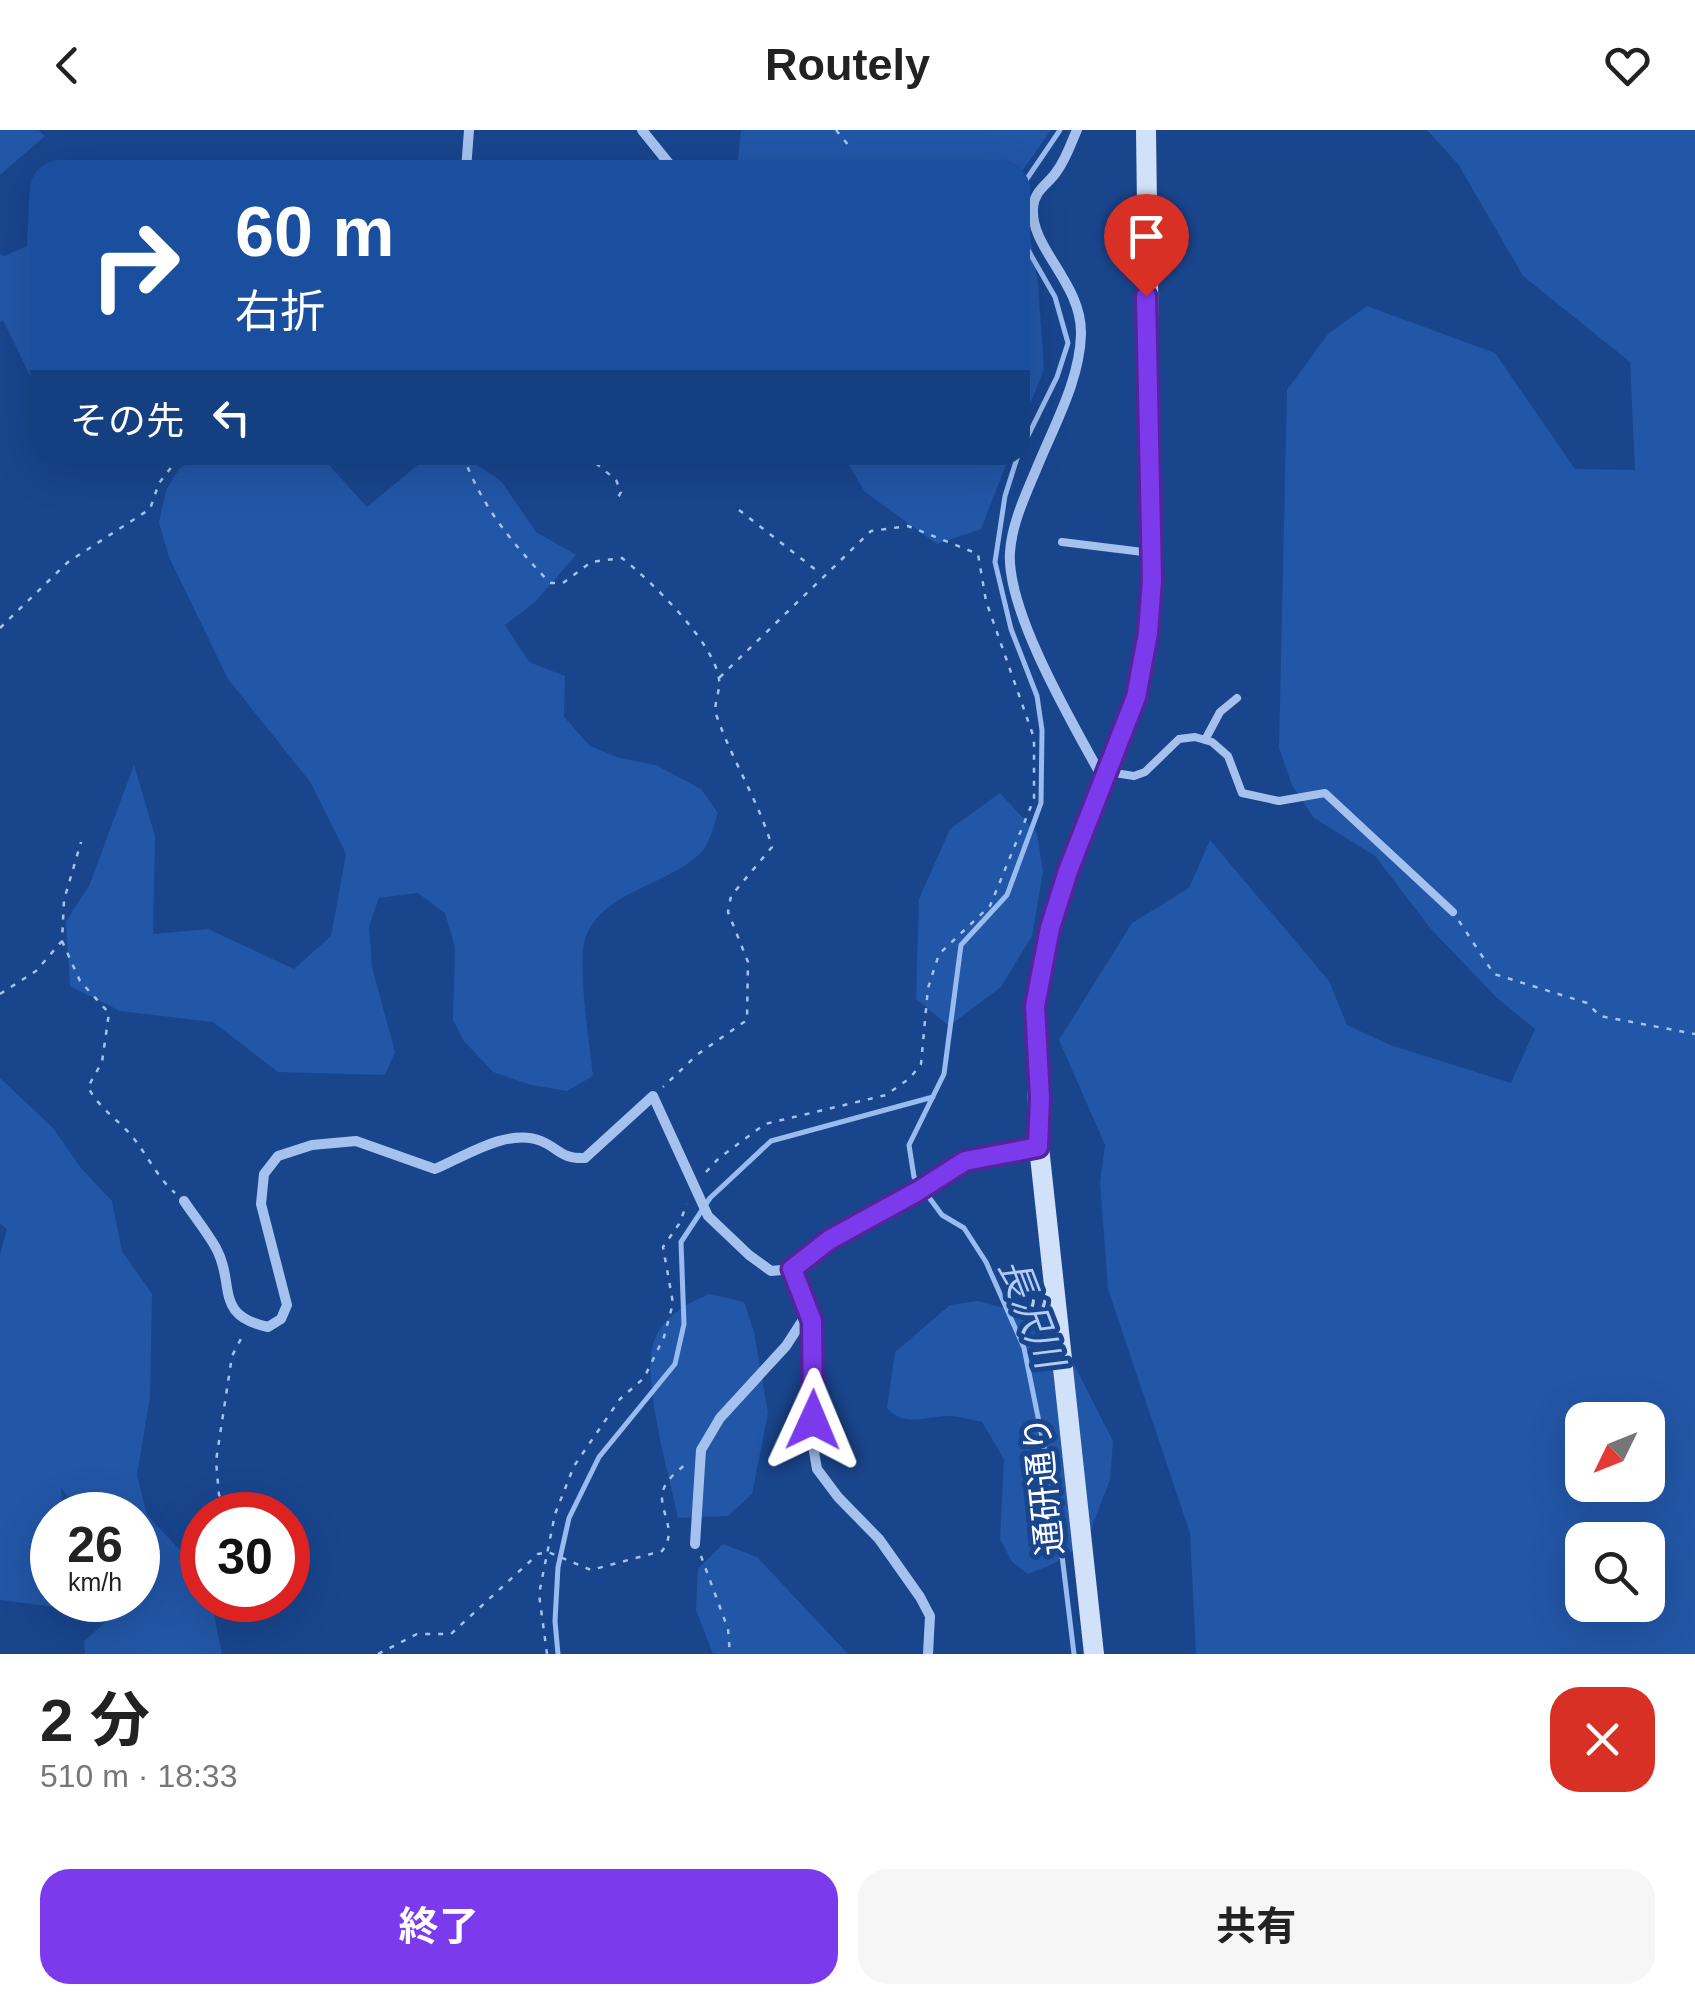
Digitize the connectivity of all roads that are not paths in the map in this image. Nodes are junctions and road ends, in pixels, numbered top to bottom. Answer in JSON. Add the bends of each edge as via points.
{"nodes":[{"id":1,"x":470,"y":130,"type":"edge"},
{"id":2,"x":642,"y":130,"type":"edge"},
{"id":3,"x":1078,"y":130,"type":"edge"},
{"id":4,"x":1146,"y":130,"type":"edge"},
{"id":5,"x":467,"y":160,"type":"edge"},
{"id":6,"x":666,"y":160,"type":"edge"},
{"id":7,"x":1062,"y":542,"type":"dead end"},
{"id":8,"x":1151,"y":553,"type":"junction"},
{"id":9,"x":1237,"y":698,"type":"dead end"},
{"id":10,"x":1205,"y":740,"type":"junction"},
{"id":11,"x":1106,"y":777,"type":"junction"},
{"id":12,"x":1453,"y":912,"type":"road end"},
{"id":13,"x":1038,"y":1147,"type":"junction"},
{"id":14,"x":184,"y":1201,"type":"road end"},
{"id":15,"x":792,"y":1269,"type":"junction"},
{"id":16,"x":808,"y":1312,"type":"junction"},
{"id":17,"x":696,"y":1544,"type":"road end"},
{"id":18,"x":928,"y":1654,"type":"edge"},
{"id":19,"x":1094,"y":1654,"type":"edge"}],
"edges":[{"from":1,"to":5,"type":"street"},
{"from":2,"to":6,"type":"street"},
{"from":3,"to":11,"type":"street","via":[[1032,210],[1037,232],[1074,293],[1080,349],[1010,554],[1012,582],[1031,636]]},
{"from":4,"to":8,"type":"street","name":"通研通り"},
{"from":7,"to":8,"type":"lane"},
{"from":8,"to":11,"type":"street","name":"通研通り","via":[[1148,633],[1136,697]]},
{"from":9,"to":10,"type":"lane","via":[[1220,712]]},
{"from":10,"to":11,"type":"lane","via":[[1179,739],[1144,772]]},
{"from":10,"to":12,"type":"lane","via":[[1228,756],[1242,792],[1279,801],[1325,793]]},
{"from":11,"to":13,"type":"street","name":"通研通り","via":[[1050,928],[1035,1006]]},
{"from":13,"to":15,"type":"street","via":[[965,1161],[829,1240]]},
{"from":13,"to":19,"type":"street","name":"通研通り"},
{"from":14,"to":15,"type":"street","via":[[218,1251],[232,1310],[268,1326],[282,1318],[287,1305],[261,1204],[264,1174],[278,1156],[356,1140],[435,1169],[525,1138],[585,1158],[653,1096],[708,1216],[771,1272]]},
{"from":15,"to":16,"type":"street"},
{"from":16,"to":17,"type":"street","via":[[720,1418],[702,1450]]},
{"from":16,"to":18,"type":"street","via":[[817,1468],[880,1538],[920,1596],[930,1616]]}]}
